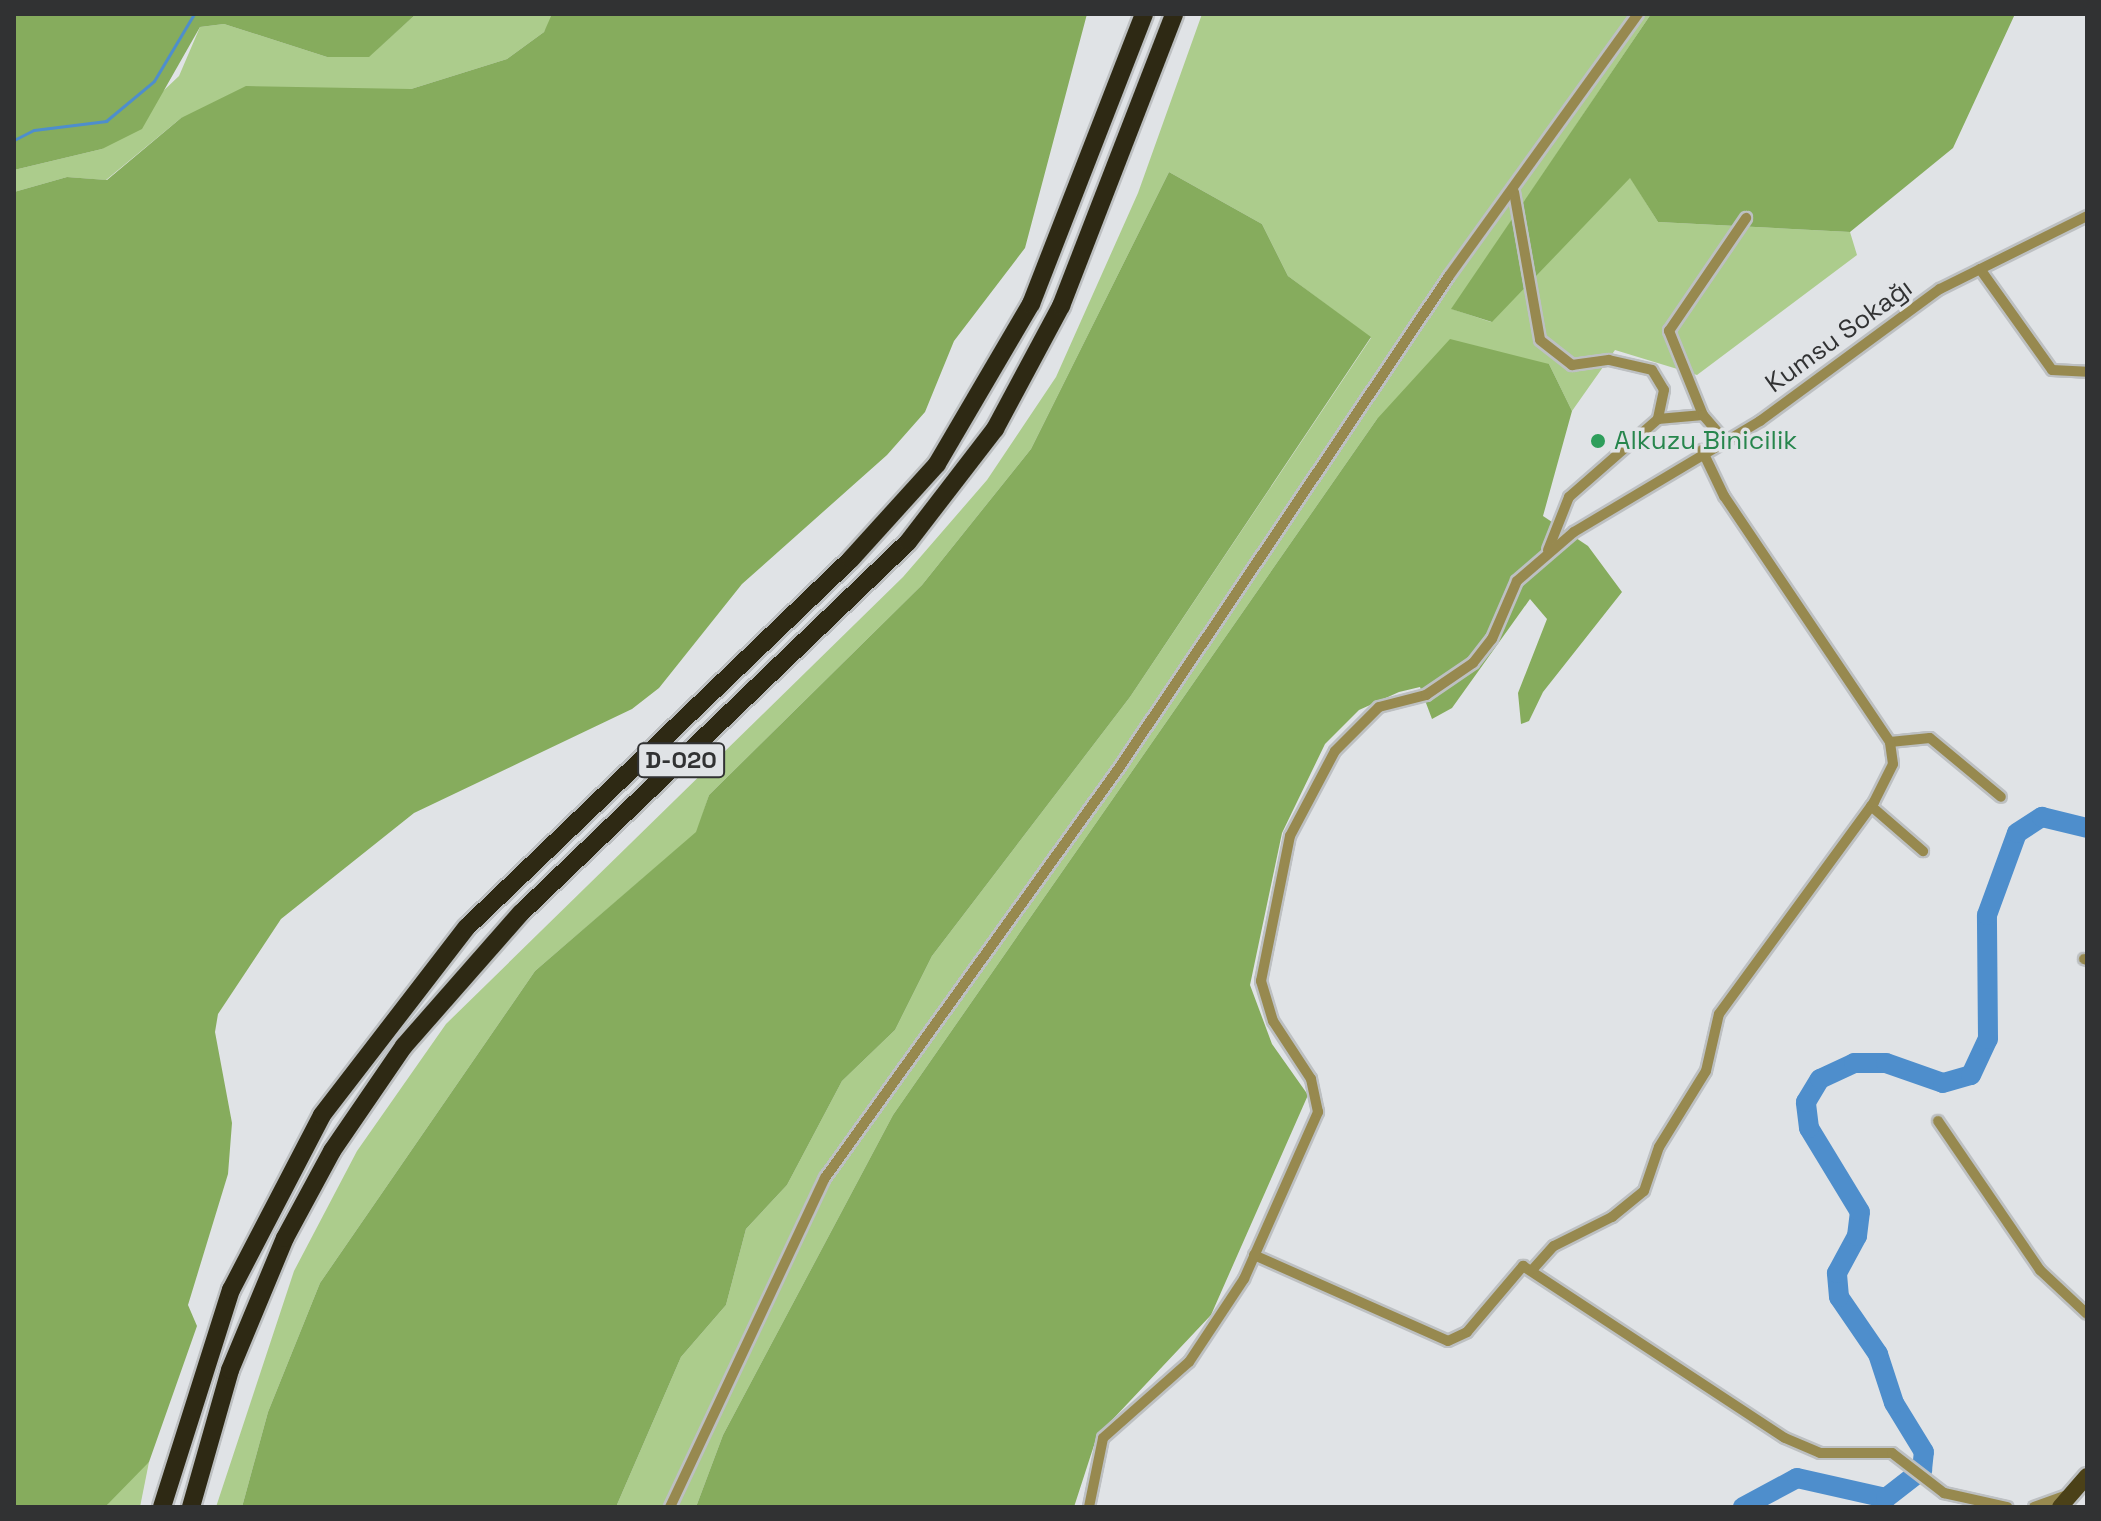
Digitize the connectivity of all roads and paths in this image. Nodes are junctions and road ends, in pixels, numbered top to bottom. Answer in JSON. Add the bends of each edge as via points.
{"nodes":[{"id":1,"x":1144,"y":14,"type":"edge"},
{"id":2,"x":1174,"y":14,"type":"edge"},
{"id":3,"x":1638,"y":14,"type":"edge"},
{"id":4,"x":1514,"y":192,"type":"junction"},
{"id":5,"x":2087,"y":216,"type":"edge"},
{"id":6,"x":1746,"y":218,"type":"dead end"},
{"id":7,"x":1980,"y":269,"type":"junction"},
{"id":8,"x":2087,"y":372,"type":"edge"},
{"id":9,"x":1703,"y":415,"type":"junction"},
{"id":10,"x":1658,"y":419,"type":"junction"},
{"id":11,"x":1725,"y":440,"type":"junction"},
{"id":12,"x":1702,"y":450,"type":"junction"},
{"id":13,"x":1542,"y":558,"type":"junction"},
{"id":14,"x":1890,"y":742,"type":"junction"},
{"id":15,"x":2001,"y":797,"type":"dead end"},
{"id":16,"x":1871,"y":806,"type":"junction"},
{"id":17,"x":1923,"y":851,"type":"dead end"},
{"id":18,"x":1938,"y":1121,"type":"dead end"},
{"id":19,"x":1254,"y":1255,"type":"junction"},
{"id":20,"x":1533,"y":1269,"type":"junction"},
{"id":21,"x":2087,"y":1314,"type":"edge"},
{"id":22,"x":2087,"y":1476,"type":"edge"},
{"id":23,"x":2065,"y":1500,"type":"edge"},
{"id":24,"x":162,"y":1507,"type":"edge"},
{"id":25,"x":191,"y":1507,"type":"edge"},
{"id":26,"x":670,"y":1507,"type":"edge"},
{"id":27,"x":1089,"y":1507,"type":"edge"},
{"id":28,"x":2007,"y":1507,"type":"edge"},
{"id":29,"x":2034,"y":1507,"type":"edge"}],
"edges":[{"from":1,"to":24,"type":"highway","number":"D-020","via":[[1031,304],[937,464],[851,559],[467,927],[322,1115],[231,1290]]},
{"from":2,"to":25,"type":"highway","number":"D-020","via":[[1057,316],[988,440],[908,542],[521,913],[404,1046],[332,1151],[285,1238],[230,1370]]},
{"from":3,"to":4,"type":"street"},
{"from":4,"to":10,"type":"street","via":[[1540,340],[1562,363],[1625,361],[1652,370],[1664,390]]},
{"from":4,"to":26,"type":"street","via":[[1449,276],[1137,742],[825,1178]]},
{"from":5,"to":7,"type":"street","name":"Kumsu Sokağı"},
{"from":6,"to":9,"type":"street","via":[[1669,331]]},
{"from":7,"to":8,"type":"street","via":[[2052,370]]},
{"from":7,"to":11,"type":"street","name":"Kumsu Sokağı"},
{"from":9,"to":10,"type":"street"},
{"from":9,"to":11,"type":"street"},
{"from":10,"to":13,"type":"street","via":[[1569,497]]},
{"from":11,"to":12,"type":"street","name":"Kumsu Sokağı"},
{"from":12,"to":13,"type":"street","name":"Kumsu Sokağı"},
{"from":12,"to":14,"type":"street","via":[[1724,496]]},
{"from":13,"to":19,"type":"street","via":[[1517,581],[1492,639],[1473,663],[1426,695],[1379,707],[1358,723],[1290,836],[1261,981],[1273,1021],[1311,1079],[1318,1112]]},
{"from":14,"to":15,"type":"street","via":[[1930,738]]},
{"from":14,"to":16,"type":"street","via":[[1893,764]]},
{"from":16,"to":17,"type":"street"},
{"from":16,"to":20,"type":"street","via":[[1719,1014],[1706,1071],[1659,1147],[1644,1191],[1612,1217],[1554,1246]]},
{"from":18,"to":21,"type":"street","via":[[2040,1270]]},
{"from":19,"to":20,"type":"street","via":[[1448,1341],[1467,1332],[1515,1271]]},
{"from":19,"to":27,"type":"street","via":[[1189,1362],[1103,1438]]},
{"from":20,"to":28,"type":"street","via":[[1705,1392],[1785,1438],[1820,1453],[1892,1453],[1959,1499]]},
{"from":22,"to":23,"type":"main road"},
{"from":23,"to":29,"type":"street"}]}
